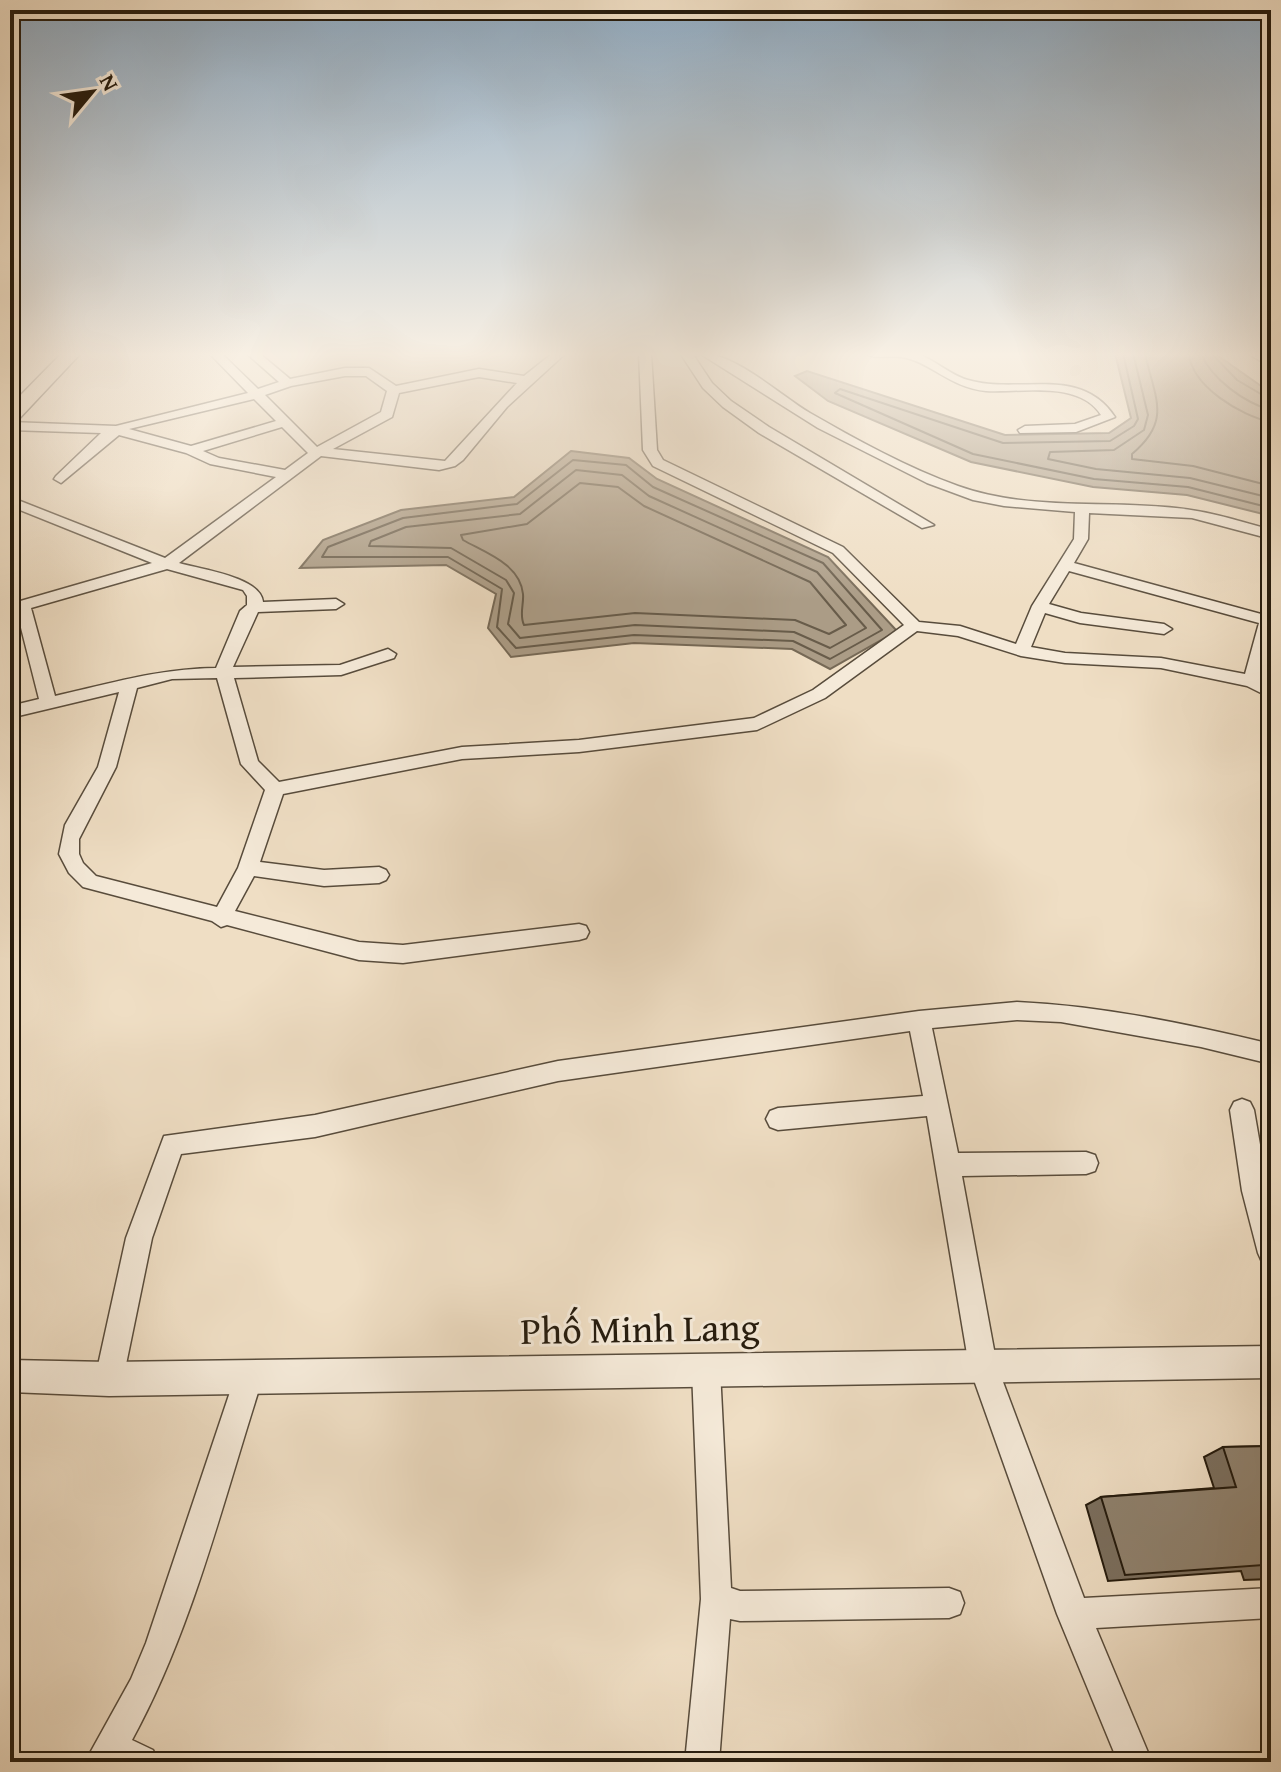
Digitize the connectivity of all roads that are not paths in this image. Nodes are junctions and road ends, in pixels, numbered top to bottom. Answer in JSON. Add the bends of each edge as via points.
{"nodes":[{"id":1,"x":107,"y":436,"type":"edge"},
{"id":2,"x":138,"y":436,"type":"edge"},
{"id":3,"x":239,"y":436,"type":"edge"},
{"id":4,"x":297,"y":436,"type":"edge"},
{"id":5,"x":348,"y":436,"type":"edge"},
{"id":6,"x":477,"y":436,"type":"edge"},
{"id":7,"x":649,"y":436,"type":"edge"},
{"id":8,"x":774,"y":436,"type":"edge"},
{"id":9,"x":846,"y":436,"type":"edge"},
{"id":10,"x":191,"y":450,"type":"junction"},
{"id":11,"x":317,"y":453,"type":"junction"},
{"id":12,"x":289,"y":475,"type":"junction"},
{"id":13,"x":61,"y":479,"type":"dead end"},
{"id":14,"x":10,"y":501,"type":"edge"},
{"id":15,"x":1082,"y":510,"type":"junction"},
{"id":16,"x":927,"y":525,"type":"dead end"},
{"id":17,"x":1271,"y":535,"type":"edge"},
{"id":18,"x":167,"y":564,"type":"junction"},
{"id":19,"x":1066,"y":566,"type":"junction"},
{"id":20,"x":336,"y":604,"type":"dead end"},
{"id":21,"x":1040,"y":606,"type":"junction"},
{"id":22,"x":255,"y":607,"type":"junction"},
{"id":23,"x":16,"y":608,"type":"edge"},
{"id":24,"x":1268,"y":612,"type":"edge"},
{"id":25,"x":914,"y":626,"type":"junction"},
{"id":26,"x":1164,"y":629,"type":"dead end"},
{"id":27,"x":1021,"y":651,"type":"junction"},
{"id":28,"x":388,"y":654,"type":"dead end"},
{"id":29,"x":223,"y":670,"type":"junction"},
{"id":30,"x":130,"y":681,"type":"junction"},
{"id":31,"x":1252,"y":681,"type":"junction"},
{"id":32,"x":1271,"y":692,"type":"edge"},
{"id":33,"x":48,"y":701,"type":"junction"},
{"id":34,"x":10,"y":712,"type":"edge"},
{"id":35,"x":275,"y":789,"type":"junction"},
{"id":36,"x":248,"y":868,"type":"junction"},
{"id":37,"x":379,"y":875,"type":"dead end"},
{"id":38,"x":221,"y":919,"type":"junction"},
{"id":39,"x":579,"y":932,"type":"dead end"},
{"id":40,"x":919,"y":1020,"type":"junction"},
{"id":41,"x":1271,"y":1054,"type":"edge"},
{"id":42,"x":937,"y":1105,"type":"junction"},
{"id":43,"x":1242,"y":1110,"type":"dead end"},
{"id":44,"x":778,"y":1119,"type":"dead end"},
{"id":45,"x":1086,"y":1163,"type":"dead end"},
{"id":46,"x":948,"y":1165,"type":"junction"},
{"id":47,"x":1271,"y":1253,"type":"edge"},
{"id":48,"x":1271,"y":1362,"type":"edge"},
{"id":49,"x":983,"y":1366,"type":"junction"},
{"id":50,"x":706,"y":1370,"type":"junction"},
{"id":51,"x":10,"y":1376,"type":"edge"},
{"id":52,"x":249,"y":1377,"type":"junction"},
{"id":53,"x":109,"y":1379,"type":"junction"},
{"id":54,"x":716,"y":1599,"type":"junction"},
{"id":55,"x":949,"y":1603,"type":"dead end"},
{"id":56,"x":1271,"y":1603,"type":"edge"},
{"id":57,"x":1073,"y":1614,"type":"junction"},
{"id":58,"x":107,"y":1754,"type":"edge"},
{"id":59,"x":141,"y":1762,"type":"edge"},
{"id":60,"x":702,"y":1762,"type":"edge"},
{"id":61,"x":1135,"y":1762,"type":"edge"}],
"edges":[{"from":1,"to":13,"type":"street"},
{"from":2,"to":10,"type":"street"},
{"from":3,"to":10,"type":"street"},
{"from":4,"to":11,"type":"street"},
{"from":5,"to":11,"type":"street"},
{"from":6,"to":11,"type":"street","via":[[446,466]]},
{"from":7,"to":25,"type":"street","via":[[658,463],[838,550]]},
{"from":8,"to":16,"type":"street"},
{"from":9,"to":15,"type":"street","via":[[954,489]]},
{"from":10,"to":12,"type":"street","via":[[215,461]]},
{"from":11,"to":12,"type":"street"},
{"from":12,"to":18,"type":"street"},
{"from":14,"to":18,"type":"street"},
{"from":15,"to":17,"type":"street","via":[[1201,515]]},
{"from":15,"to":19,"type":"street","via":[[1084,531]]},
{"from":18,"to":22,"type":"street","via":[[248,587]]},
{"from":18,"to":23,"type":"street"},
{"from":19,"to":21,"type":"street"},
{"from":19,"to":24,"type":"street"},
{"from":20,"to":22,"type":"street"},
{"from":21,"to":26,"type":"street","via":[[1098,622]]},
{"from":21,"to":27,"type":"street"},
{"from":22,"to":29,"type":"street","via":[[246,615]]},
{"from":23,"to":33,"type":"street"},
{"from":24,"to":31,"type":"street"},
{"from":25,"to":27,"type":"street","via":[[960,631]]},
{"from":25,"to":35,"type":"street","via":[[833,683],[757,724],[579,746],[462,753]]},
{"from":27,"to":31,"type":"street","via":[[1145,660]]},
{"from":28,"to":29,"type":"street","via":[[329,671]]},
{"from":29,"to":30,"type":"street"},
{"from":29,"to":35,"type":"street","via":[[250,764]]},
{"from":30,"to":33,"type":"street"},
{"from":30,"to":38,"type":"street","via":[[106,772],[70,829],[71,858],[90,882]]},
{"from":31,"to":32,"type":"street"},
{"from":33,"to":34,"type":"street"},
{"from":35,"to":36,"type":"street"},
{"from":36,"to":37,"type":"street","via":[[324,878]]},
{"from":36,"to":38,"type":"street"},
{"from":38,"to":39,"type":"street","via":[[393,954]]},
{"from":40,"to":41,"type":"street","via":[[1017,1011],[1061,1013]]},
{"from":40,"to":42,"type":"street"},
{"from":40,"to":53,"type":"street","via":[[558,1071],[315,1126],[172,1144],[139,1238]]},
{"from":42,"to":44,"type":"street"},
{"from":42,"to":46,"type":"street"},
{"from":43,"to":47,"type":"street","via":[[1254,1191]]},
{"from":45,"to":46,"type":"street"},
{"from":46,"to":49,"type":"street"},
{"from":48,"to":49,"type":"street","name":"Phố Minh Lang"},
{"from":49,"to":50,"type":"street","name":"Phố Minh Lang"},
{"from":49,"to":57,"type":"street"},
{"from":50,"to":52,"type":"street","name":"Phố Minh Lang"},
{"from":50,"to":54,"type":"street"},
{"from":51,"to":53,"type":"street","name":"Phố Minh Lang"},
{"from":52,"to":53,"type":"street","name":"Phố Minh Lang"},
{"from":52,"to":58,"type":"street","via":[[161,1644]]},
{"from":54,"to":55,"type":"street","via":[[740,1606]]},
{"from":54,"to":60,"type":"street"},
{"from":56,"to":57,"type":"street"},
{"from":57,"to":61,"type":"street"},
{"from":58,"to":59,"type":"street"}]}
